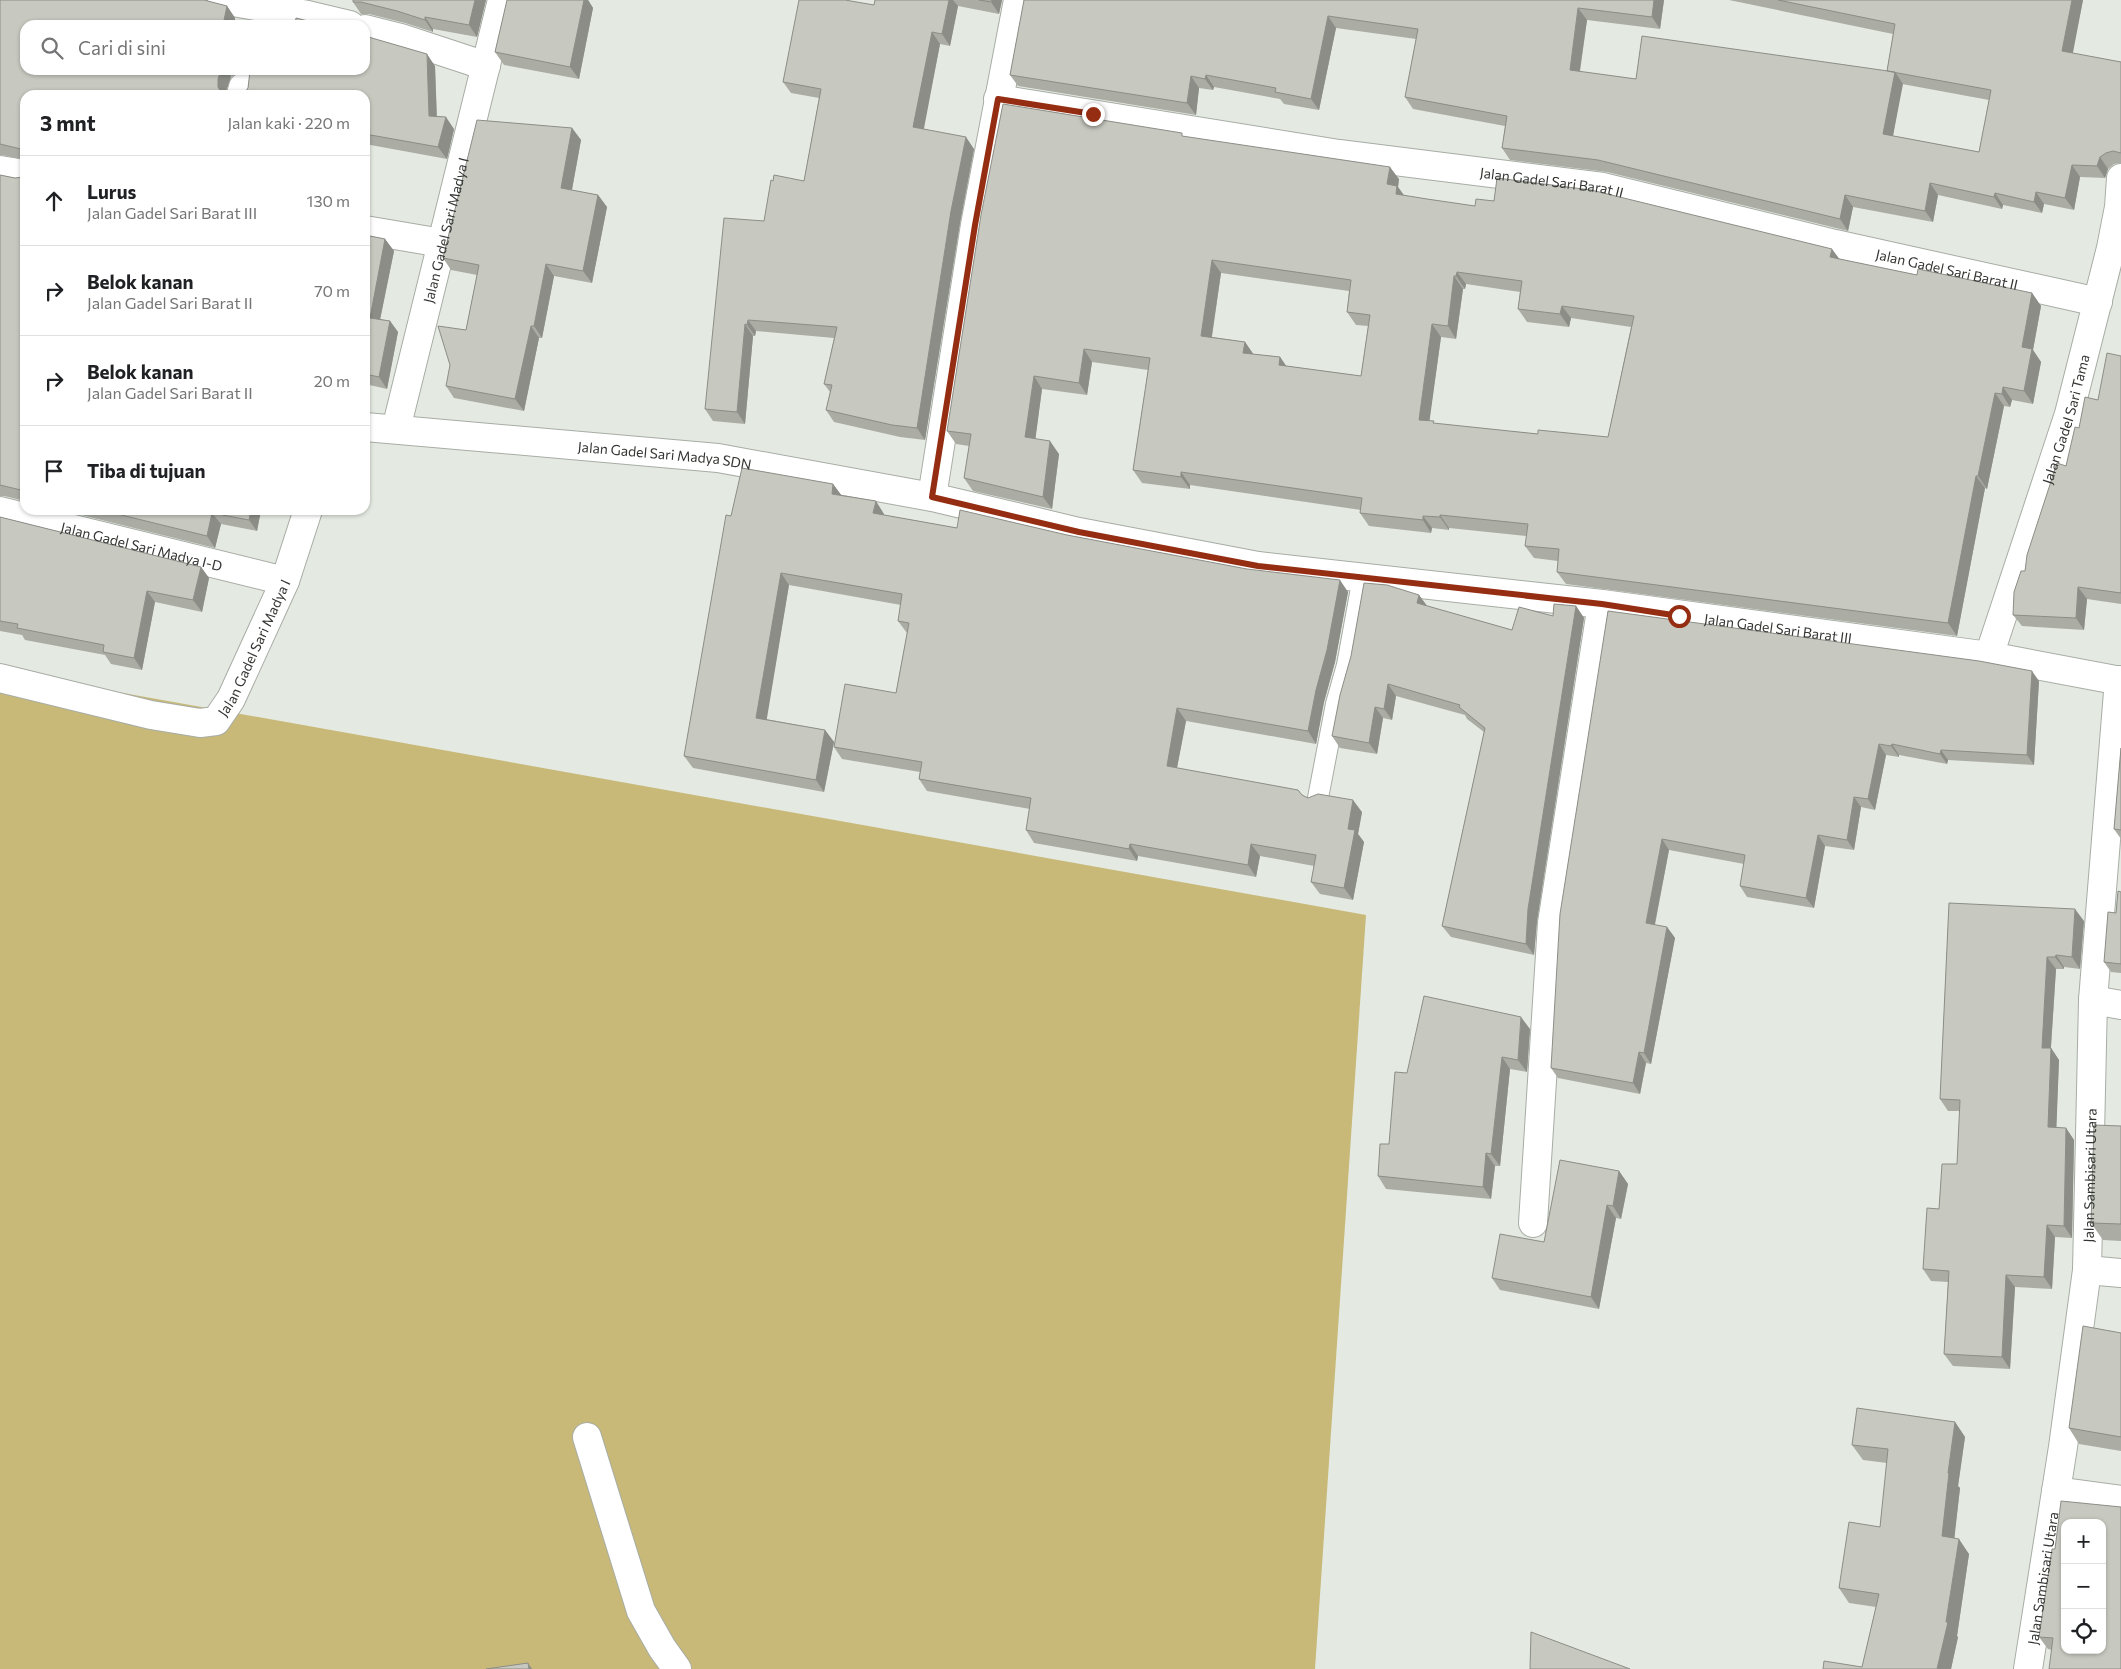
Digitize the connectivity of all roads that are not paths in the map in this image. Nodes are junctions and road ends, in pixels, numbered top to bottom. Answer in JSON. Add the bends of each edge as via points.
{"nodes":[{"id":1,"x":222,"y":0,"type":"edge"},
{"id":2,"x":502,"y":0,"type":"edge"},
{"id":3,"x":1018,"y":0,"type":"edge"},
{"id":4,"x":331,"y":20,"type":"edge"},
{"id":5,"x":370,"y":30,"type":"edge"},
{"id":6,"x":486,"y":66,"type":"junction"},
{"id":7,"x":998,"y":99,"type":"junction"},
{"id":8,"x":0,"y":170,"type":"edge"},
{"id":9,"x":20,"y":173,"type":"edge"},
{"id":10,"x":2121,"y":178,"type":"edge"},
{"id":11,"x":370,"y":231,"type":"edge"},
{"id":12,"x":442,"y":243,"type":"junction"},
{"id":13,"x":2116,"y":248,"type":"edge"},
{"id":14,"x":2098,"y":302,"type":"junction"},
{"id":15,"x":370,"y":427,"type":"edge"},
{"id":16,"x":396,"y":430,"type":"junction"},
{"id":17,"x":932,"y":497,"type":"junction"},
{"id":18,"x":0,"y":512,"type":"edge"},
{"id":19,"x":306,"y":515,"type":"edge"},
{"id":20,"x":1363,"y":577,"type":"junction"},
{"id":21,"x":285,"y":581,"type":"junction"},
{"id":22,"x":1602,"y":604,"type":"junction"},
{"id":23,"x":1989,"y":656,"type":"junction"},
{"id":24,"x":0,"y":678,"type":"edge"},
{"id":25,"x":2120,"y":680,"type":"edge"},
{"id":26,"x":1318,"y":798,"type":"edge"},
{"id":27,"x":2093,"y":1000,"type":"junction"},
{"id":28,"x":2121,"y":1005,"type":"edge"},
{"id":29,"x":1533,"y":1223,"type":"dead end"},
{"id":30,"x":2086,"y":1270,"type":"junction"},
{"id":31,"x":2121,"y":1273,"type":"edge"},
{"id":32,"x":587,"y":1437,"type":"dead end"},
{"id":33,"x":2056,"y":1491,"type":"junction"},
{"id":34,"x":2121,"y":1500,"type":"edge"},
{"id":35,"x":677,"y":1669,"type":"edge"},
{"id":36,"x":2028,"y":1669,"type":"edge"}],
"edges":[{"from":1,"to":4,"type":"street"},
{"from":2,"to":6,"type":"street","name":"Jalan Gadel Sari Madya I"},
{"from":3,"to":7,"type":"street"},
{"from":5,"to":6,"type":"street"},
{"from":6,"to":12,"type":"street","name":"Jalan Gadel Sari Madya I"},
{"from":7,"to":14,"type":"street","name":"Jalan Gadel Sari Barat II","via":[[1339,154],[1603,187],[1835,244]]},
{"from":7,"to":17,"type":"street"},
{"from":8,"to":9,"type":"street"},
{"from":10,"to":13,"type":"street","name":"Jalan Gadel Sari Tama"},
{"from":11,"to":12,"type":"street"},
{"from":12,"to":16,"type":"street","name":"Jalan Gadel Sari Madya I"},
{"from":13,"to":14,"type":"street","name":"Jalan Gadel Sari Tama"},
{"from":14,"to":23,"type":"street","name":"Jalan Gadel Sari Tama","via":[[2069,414]]},
{"from":15,"to":16,"type":"street"},
{"from":16,"to":17,"type":"street","name":"Jalan Gadel Sari Madya SDN","via":[[718,458]]},
{"from":17,"to":20,"type":"street","name":"Jalan Gadel Sari Barat III","via":[[1079,532],[1258,566]]},
{"from":18,"to":21,"type":"street","name":"Jalan Gadel Sari Madya I-D"},
{"from":19,"to":21,"type":"street","name":"Jalan Gadel Sari Madya I"},
{"from":20,"to":22,"type":"street","name":"Jalan Gadel Sari Barat III"},
{"from":20,"to":26,"type":"lane"},
{"from":21,"to":24,"type":"street","name":"Jalan Gadel Sari Madya I","via":[[231,699],[216,721],[200,723],[151,715]]},
{"from":22,"to":23,"type":"street","name":"Jalan Gadel Sari Barat III"},
{"from":22,"to":29,"type":"street","via":[[1552,923]]},
{"from":23,"to":25,"type":"street","name":"Jalan Gadel Sari Barat III"},
{"from":25,"to":27,"type":"street","name":"Jalan Sambisari Utara"},
{"from":27,"to":28,"type":"street"},
{"from":27,"to":30,"type":"street","name":"Jalan Sambisari Utara"},
{"from":30,"to":31,"type":"street"},
{"from":30,"to":33,"type":"street","name":"Jalan Sambisari Utara"},
{"from":32,"to":35,"type":"street","via":[[641,1611]]},
{"from":33,"to":34,"type":"street"},
{"from":33,"to":36,"type":"street","name":"Jalan Sambisari Utara"}]}
